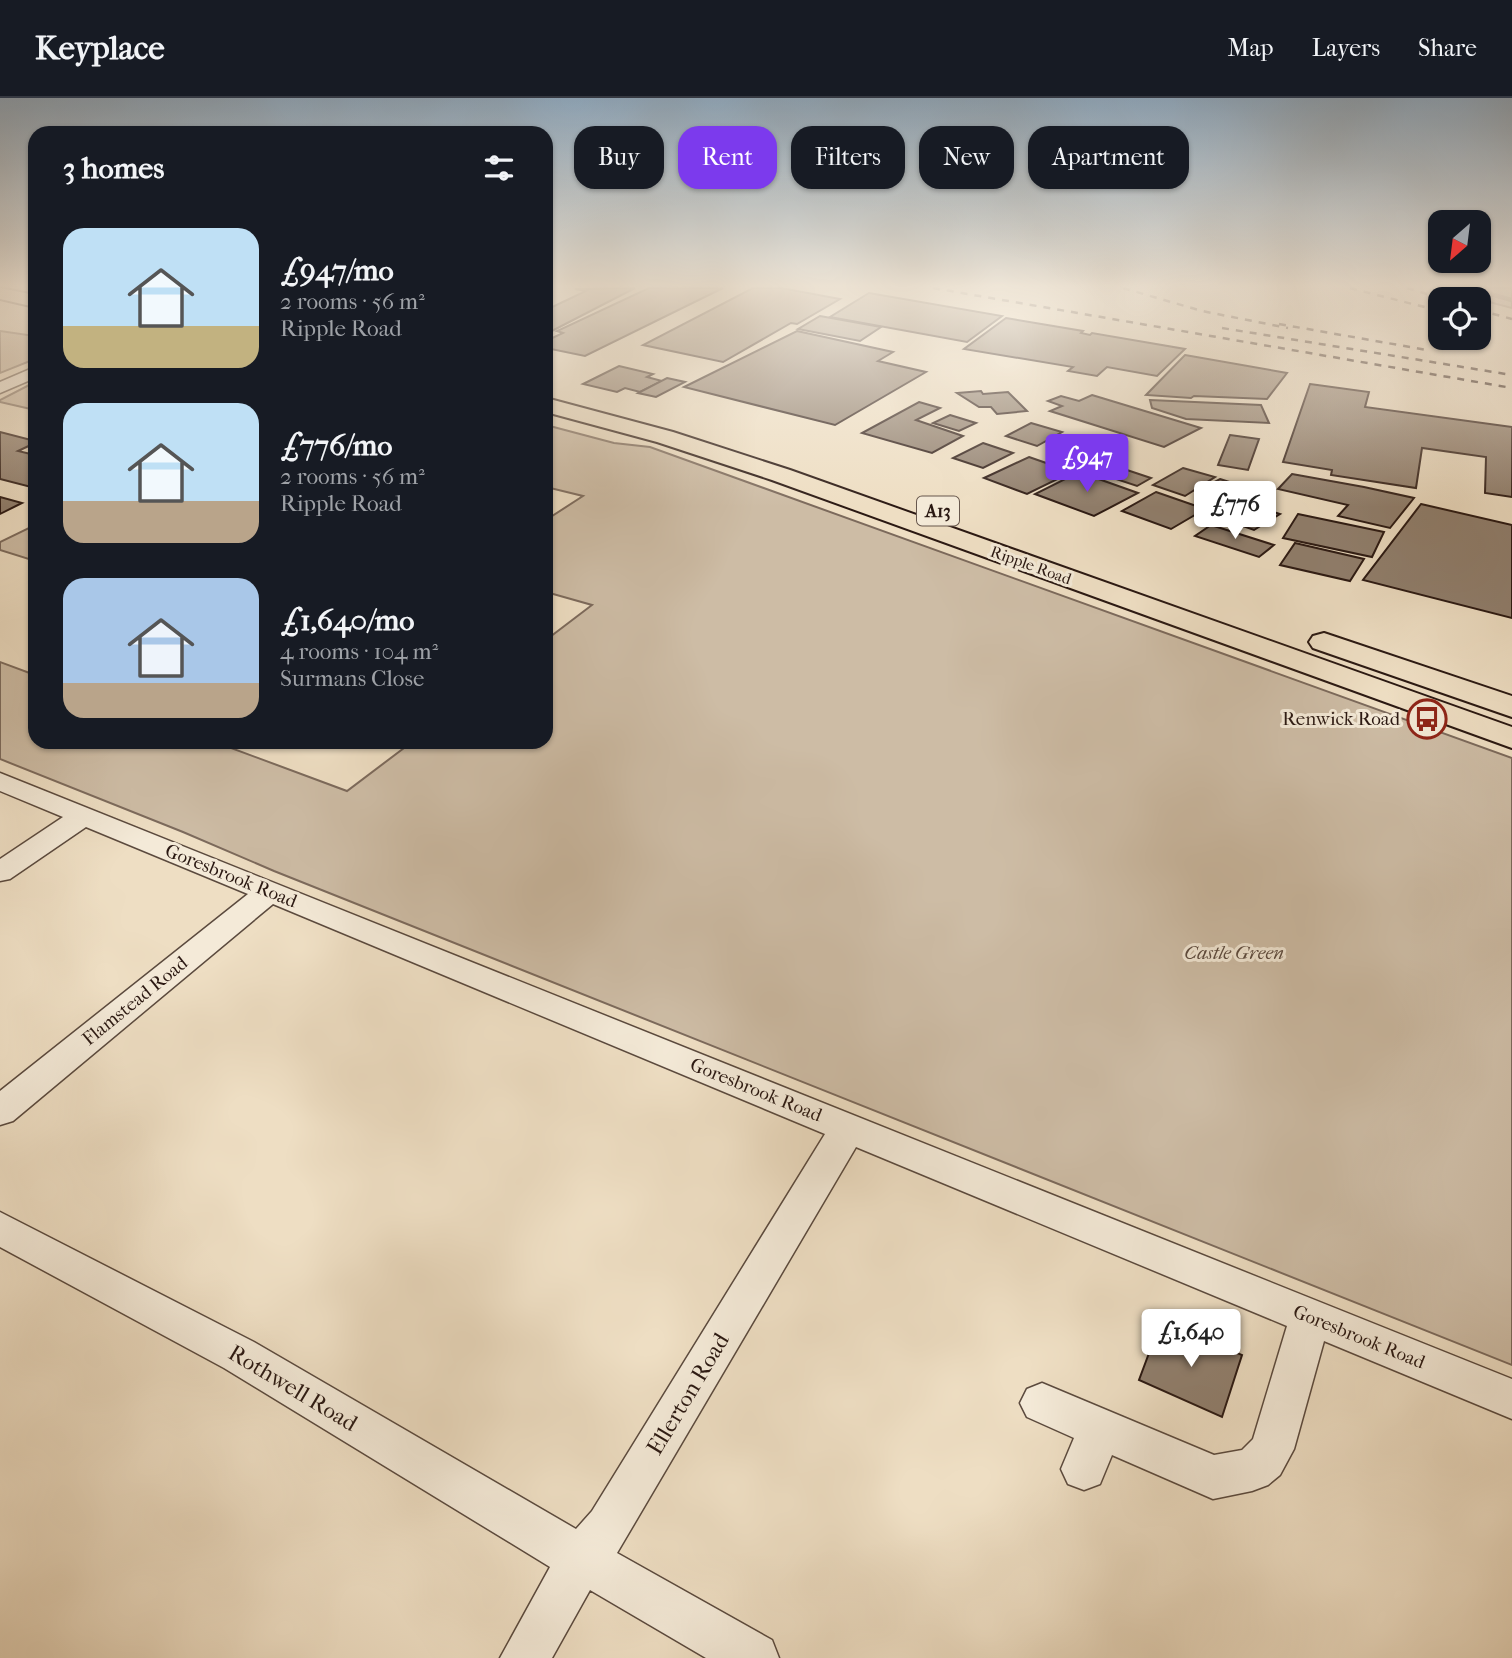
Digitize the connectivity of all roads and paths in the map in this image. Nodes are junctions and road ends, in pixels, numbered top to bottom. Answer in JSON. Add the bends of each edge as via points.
{"nodes":[{"id":1,"x":28,"y":375,"type":"edge"},
{"id":2,"x":0,"y":388,"type":"edge"},
{"id":3,"x":553,"y":393,"type":"edge"},
{"id":4,"x":553,"y":407,"type":"edge"},
{"id":5,"x":1235,"y":612,"type":"dead end"},
{"id":6,"x":1300,"y":634,"type":"dead end"},
{"id":7,"x":1512,"y":707,"type":"edge"},
{"id":8,"x":1512,"y":738,"type":"edge"},
{"id":9,"x":0,"y":782,"type":"edge"},
{"id":10,"x":83,"y":816,"type":"junction"},
{"id":11,"x":0,"y":872,"type":"edge"},
{"id":12,"x":270,"y":891,"type":"junction"},
{"id":13,"x":0,"y":1111,"type":"edge"},
{"id":14,"x":848,"y":1128,"type":"junction"},
{"id":15,"x":0,"y":1228,"type":"edge"},
{"id":16,"x":1310,"y":1317,"type":"junction"},
{"id":17,"x":1512,"y":1399,"type":"edge"},
{"id":18,"x":1042,"y":1403,"type":"dead end"},
{"id":19,"x":580,"y":1559,"type":"junction"},
{"id":20,"x":525,"y":1658,"type":"edge"},
{"id":21,"x":754,"y":1658,"type":"edge"}],
"edges":[{"from":1,"to":2,"type":"street"},
{"from":3,"to":5,"type":"highway","name":"Ripple Road","number":"A13","via":[[685,427]]},
{"from":4,"to":8,"type":"highway","name":"Ripple Road","number":"A13","via":[[781,475]]},
{"from":6,"to":7,"type":"highway"},
{"from":9,"to":10,"type":"street","name":"Goresbrook Road"},
{"from":10,"to":11,"type":"street"},
{"from":10,"to":12,"type":"street","name":"Goresbrook Road"},
{"from":12,"to":13,"type":"street","name":"Flamstead Road"},
{"from":12,"to":14,"type":"street","name":"Goresbrook Road"},
{"from":14,"to":16,"type":"street","name":"Goresbrook Road"},
{"from":14,"to":19,"type":"street","name":"Ellerton Road","via":[[608,1527]]},
{"from":15,"to":19,"type":"street","name":"Rothwell Road","via":[[239,1355]]},
{"from":16,"to":17,"type":"street","name":"Goresbrook Road"},
{"from":16,"to":18,"type":"street","via":[[1272,1449],[1252,1470],[1213,1477],[1091,1449]]},
{"from":19,"to":20,"type":"street","name":"Ellerton Road"},
{"from":19,"to":21,"type":"street","name":"Rothwell Road"}]}
